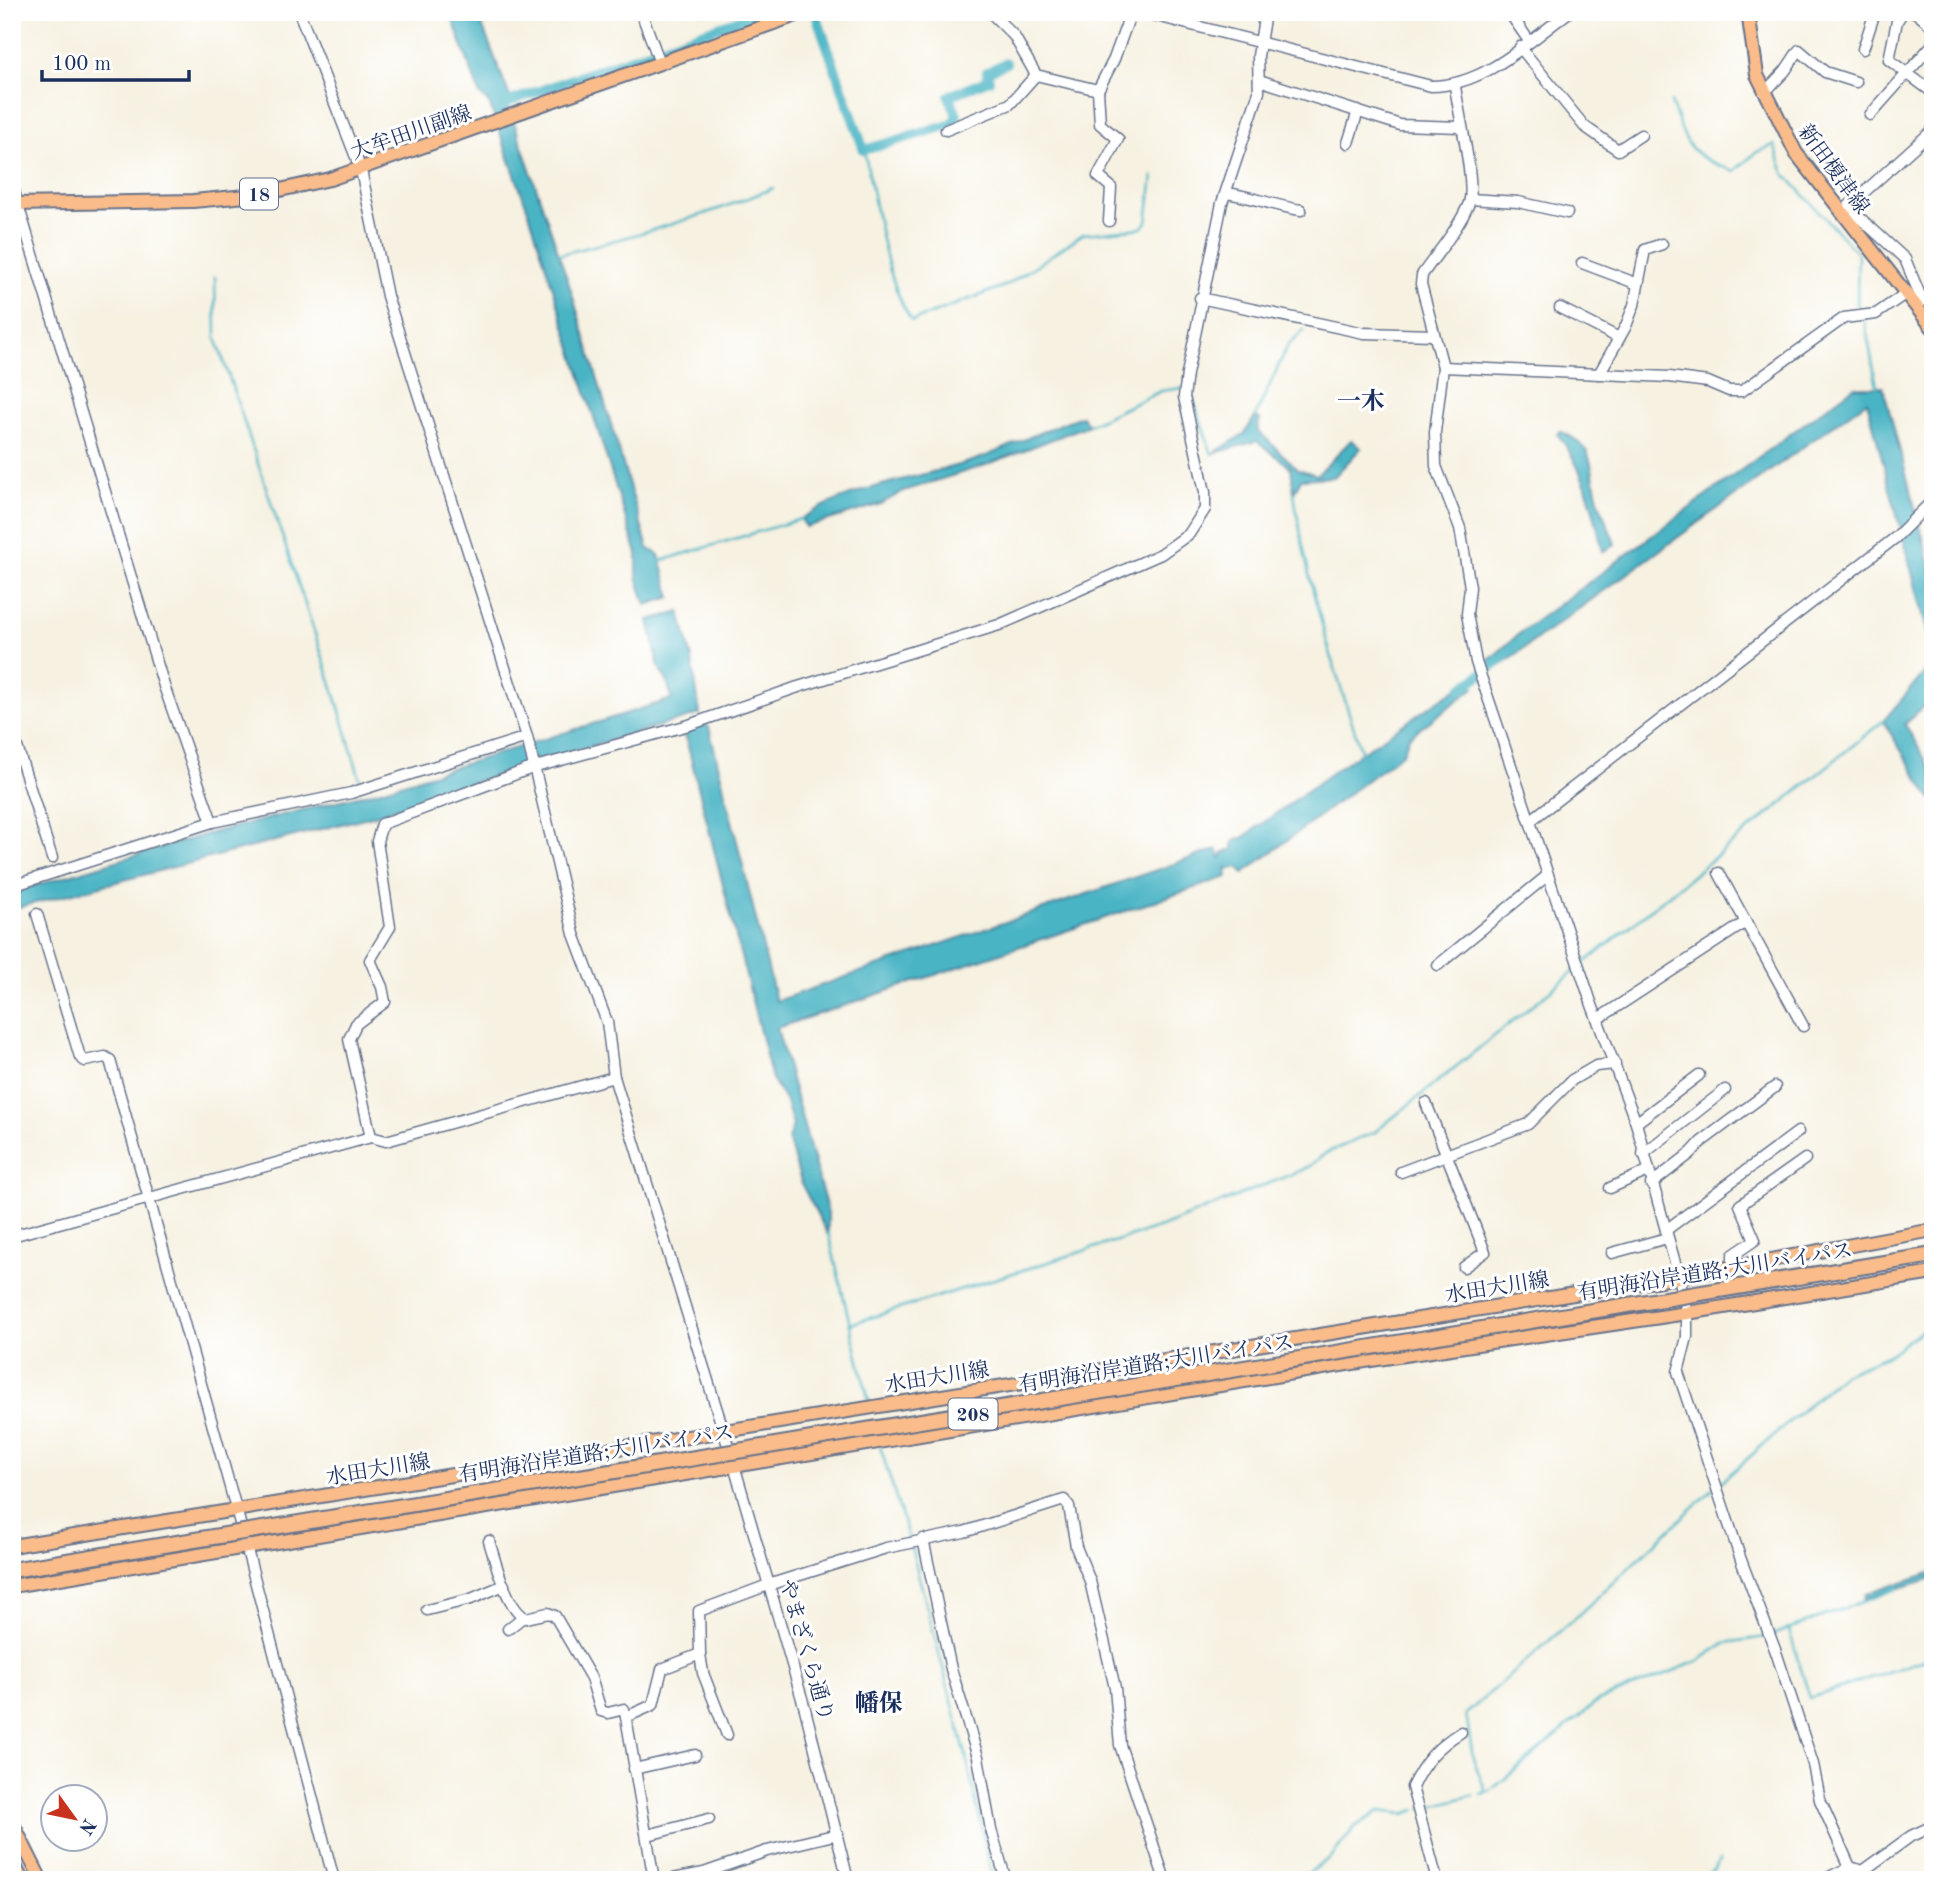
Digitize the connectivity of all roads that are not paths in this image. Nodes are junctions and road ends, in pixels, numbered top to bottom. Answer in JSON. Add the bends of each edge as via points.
{"nodes":[{"id":1,"x":299,"y":12,"type":"edge"},
{"id":2,"x":641,"y":12,"type":"edge"},
{"id":3,"x":805,"y":12,"type":"edge"},
{"id":4,"x":990,"y":12,"type":"edge"},
{"id":5,"x":1131,"y":12,"type":"edge"},
{"id":6,"x":1141,"y":12,"type":"edge"},
{"id":7,"x":1265,"y":12,"type":"edge"},
{"id":8,"x":1509,"y":12,"type":"edge"},
{"id":9,"x":1569,"y":12,"type":"edge"},
{"id":10,"x":1748,"y":12,"type":"edge"},
{"id":11,"x":1874,"y":12,"type":"edge"},
{"id":12,"x":1903,"y":12,"type":"edge"},
{"id":13,"x":1915,"y":12,"type":"edge"},
{"id":14,"x":1933,"y":27,"type":"edge"},
{"id":15,"x":1261,"y":40,"type":"junction"},
{"id":16,"x":1525,"y":44,"type":"junction"},
{"id":17,"x":1933,"y":44,"type":"edge"},
{"id":18,"x":1863,"y":49,"type":"dead end"},
{"id":19,"x":660,"y":63,"type":"junction"},
{"id":20,"x":1908,"y":74,"type":"junction"},
{"id":21,"x":1036,"y":75,"type":"junction"},
{"id":22,"x":1259,"y":80,"type":"junction"},
{"id":23,"x":1856,"y":82,"type":"dead end"},
{"id":24,"x":1455,"y":86,"type":"junction"},
{"id":25,"x":1098,"y":90,"type":"junction"},
{"id":26,"x":1932,"y":91,"type":"edge"},
{"id":27,"x":1764,"y":93,"type":"junction"},
{"id":28,"x":1358,"y":111,"type":"junction"},
{"id":29,"x":1870,"y":115,"type":"dead end"},
{"id":30,"x":1460,"y":127,"type":"junction"},
{"id":31,"x":946,"y":130,"type":"dead end"},
{"id":32,"x":1933,"y":130,"type":"edge"},
{"id":33,"x":1641,"y":135,"type":"dead end"},
{"id":34,"x":1348,"y":143,"type":"dead end"},
{"id":35,"x":361,"y":170,"type":"junction"},
{"id":36,"x":12,"y":185,"type":"edge"},
{"id":37,"x":1226,"y":193,"type":"junction"},
{"id":38,"x":1470,"y":199,"type":"junction"},
{"id":39,"x":16,"y":204,"type":"edge"},
{"id":40,"x":1301,"y":210,"type":"dead end"},
{"id":41,"x":1845,"y":210,"type":"junction"},
{"id":42,"x":1567,"y":213,"type":"dead end"},
{"id":43,"x":1109,"y":221,"type":"dead end"},
{"id":44,"x":1662,"y":244,"type":"dead end"},
{"id":45,"x":1582,"y":263,"type":"dead end"},
{"id":46,"x":1638,"y":284,"type":"junction"},
{"id":47,"x":1933,"y":292,"type":"edge"},
{"id":48,"x":1905,"y":294,"type":"junction"},
{"id":49,"x":1200,"y":298,"type":"junction"},
{"id":50,"x":1919,"y":303,"type":"junction"},
{"id":51,"x":1560,"y":308,"type":"dead end"},
{"id":52,"x":1933,"y":328,"type":"edge"},
{"id":53,"x":1433,"y":335,"type":"junction"},
{"id":54,"x":1619,"y":338,"type":"junction"},
{"id":55,"x":1443,"y":367,"type":"junction"},
{"id":56,"x":1599,"y":374,"type":"junction"},
{"id":57,"x":1933,"y":500,"type":"edge"},
{"id":58,"x":12,"y":731,"type":"edge"},
{"id":59,"x":528,"y":740,"type":"junction"},
{"id":60,"x":533,"y":766,"type":"junction"},
{"id":61,"x":1530,"y":821,"type":"junction"},
{"id":62,"x":212,"y":822,"type":"junction"},
{"id":63,"x":51,"y":858,"type":"dead end"},
{"id":64,"x":1719,"y":873,"type":"dead end"},
{"id":65,"x":1548,"y":875,"type":"junction"},
{"id":66,"x":12,"y":886,"type":"edge"},
{"id":67,"x":37,"y":914,"type":"dead end"},
{"id":68,"x":1746,"y":922,"type":"junction"},
{"id":69,"x":1438,"y":965,"type":"dead end"},
{"id":70,"x":1598,"y":1020,"type":"junction"},
{"id":71,"x":1803,"y":1026,"type":"dead end"},
{"id":72,"x":1615,"y":1064,"type":"junction"},
{"id":73,"x":1699,"y":1074,"type":"dead end"},
{"id":74,"x":614,"y":1077,"type":"junction"},
{"id":75,"x":1775,"y":1087,"type":"dead end"},
{"id":76,"x":1725,"y":1090,"type":"dead end"},
{"id":77,"x":1426,"y":1102,"type":"dead end"},
{"id":78,"x":1636,"y":1123,"type":"junction"},
{"id":79,"x":1798,"y":1132,"type":"dead end"},
{"id":80,"x":371,"y":1137,"type":"junction"},
{"id":81,"x":1643,"y":1154,"type":"junction"},
{"id":82,"x":1446,"y":1155,"type":"junction"},
{"id":83,"x":1805,"y":1159,"type":"dead end"},
{"id":84,"x":1648,"y":1171,"type":"junction"},
{"id":85,"x":1401,"y":1172,"type":"dead end"},
{"id":86,"x":1651,"y":1184,"type":"junction"},
{"id":87,"x":1610,"y":1188,"type":"dead end"},
{"id":88,"x":150,"y":1199,"type":"junction"},
{"id":89,"x":1933,"y":1230,"type":"edge"},
{"id":90,"x":1667,"y":1234,"type":"junction"},
{"id":91,"x":12,"y":1237,"type":"edge"},
{"id":92,"x":1612,"y":1254,"type":"dead end"},
{"id":93,"x":1933,"y":1255,"type":"edge"},
{"id":94,"x":1933,"y":1261,"type":"edge"},
{"id":95,"x":1732,"y":1265,"type":"junction"},
{"id":96,"x":1464,"y":1267,"type":"dead end"},
{"id":97,"x":1933,"y":1273,"type":"edge"},
{"id":98,"x":1679,"y":1277,"type":"junction"},
{"id":99,"x":1687,"y":1313,"type":"junction"},
{"id":100,"x":724,"y":1433,"type":"junction"},
{"id":101,"x":734,"y":1465,"type":"junction"},
{"id":102,"x":237,"y":1511,"type":"junction"},
{"id":103,"x":923,"y":1539,"type":"junction"},
{"id":104,"x":489,"y":1541,"type":"dead end"},
{"id":105,"x":12,"y":1546,"type":"edge"},
{"id":106,"x":246,"y":1547,"type":"junction"},
{"id":107,"x":12,"y":1572,"type":"edge"},
{"id":108,"x":504,"y":1585,"type":"junction"},
{"id":109,"x":768,"y":1585,"type":"junction"},
{"id":110,"x":12,"y":1586,"type":"edge"},
{"id":111,"x":427,"y":1610,"type":"dead end"},
{"id":112,"x":523,"y":1617,"type":"junction"},
{"id":113,"x":508,"y":1629,"type":"dead end"},
{"id":114,"x":700,"y":1654,"type":"junction"},
{"id":115,"x":626,"y":1717,"type":"junction"},
{"id":116,"x":1461,"y":1732,"type":"dead end"},
{"id":117,"x":727,"y":1735,"type":"dead end"},
{"id":118,"x":695,"y":1755,"type":"dead end"},
{"id":119,"x":634,"y":1769,"type":"junction"},
{"id":120,"x":709,"y":1819,"type":"dead end"},
{"id":121,"x":12,"y":1822,"type":"edge"},
{"id":122,"x":1933,"y":1826,"type":"edge"},
{"id":123,"x":838,"y":1834,"type":"junction"},
{"id":124,"x":648,"y":1835,"type":"junction"},
{"id":125,"x":12,"y":1860,"type":"edge"},
{"id":126,"x":1850,"y":1867,"type":"junction"},
{"id":127,"x":1866,"y":1875,"type":"edge"},
{"id":128,"x":22,"y":1880,"type":"edge"},
{"id":129,"x":41,"y":1880,"type":"edge"},
{"id":130,"x":334,"y":1880,"type":"edge"},
{"id":131,"x":654,"y":1880,"type":"edge"},
{"id":132,"x":668,"y":1880,"type":"edge"},
{"id":133,"x":848,"y":1880,"type":"edge"},
{"id":134,"x":1006,"y":1880,"type":"edge"},
{"id":135,"x":1165,"y":1880,"type":"edge"},
{"id":136,"x":1437,"y":1880,"type":"edge"},
{"id":137,"x":1823,"y":1880,"type":"edge"}],
"edges":[{"from":1,"to":35,"type":"street","name":"やまざくら通り"},
{"from":2,"to":19,"type":"street"},
{"from":3,"to":19,"type":"main road","name":"大牟田川副線","number":"18"},
{"from":4,"to":21,"type":"street","via":[[1014,36]]},
{"from":5,"to":25,"type":"street"},
{"from":6,"to":15,"type":"street"},
{"from":7,"to":15,"type":"street"},
{"from":8,"to":16,"type":"street"},
{"from":9,"to":16,"type":"street"},
{"from":10,"to":27,"type":"main road","name":"新田榎津線","via":[[1754,64]]},
{"from":11,"to":18,"type":"street"},
{"from":12,"to":20,"type":"street","via":[[1889,60]]},
{"from":13,"to":14,"type":"street"},
{"from":15,"to":22,"type":"street"},
{"from":15,"to":24,"type":"street","via":[[1431,86]]},
{"from":16,"to":24,"type":"street","via":[[1484,73]]},
{"from":16,"to":33,"type":"street","via":[[1590,132],[1618,150]]},
{"from":17,"to":20,"type":"street"},
{"from":19,"to":35,"type":"main road","name":"大牟田川副線","number":"18"},
{"from":20,"to":26,"type":"street"},
{"from":20,"to":29,"type":"street"},
{"from":21,"to":25,"type":"street"},
{"from":21,"to":31,"type":"street","via":[[1010,104]]},
{"from":22,"to":28,"type":"street"},
{"from":22,"to":37,"type":"street"},
{"from":23,"to":27,"type":"street","via":[[1825,72],[1799,50]]},
{"from":24,"to":30,"type":"street"},
{"from":25,"to":43,"type":"street","via":[[1100,124],[1118,139],[1098,176],[1111,187]]},
{"from":27,"to":41,"type":"main road","name":"新田榎津線","via":[[1796,153]]},
{"from":28,"to":30,"type":"street","via":[[1400,125]]},
{"from":28,"to":34,"type":"street"},
{"from":30,"to":38,"type":"street","via":[[1471,173]]},
{"from":32,"to":41,"type":"street"},
{"from":35,"to":39,"type":"main road","name":"大牟田川副線","number":"18","via":[[257,195],[193,201]]},
{"from":35,"to":59,"type":"street","name":"やまざくら通り","via":[[387,296]]},
{"from":36,"to":39,"type":"street"},
{"from":37,"to":40,"type":"street"},
{"from":37,"to":49,"type":"street"},
{"from":38,"to":42,"type":"street","via":[[1507,200]]},
{"from":38,"to":53,"type":"street","via":[[1422,275],[1421,291]]},
{"from":39,"to":62,"type":"street","via":[[164,686]]},
{"from":41,"to":48,"type":"main road","name":"新田榎津線"},
{"from":41,"to":50,"type":"street","via":[[1905,259]]},
{"from":44,"to":46,"type":"street","via":[[1645,250]]},
{"from":45,"to":46,"type":"street"},
{"from":46,"to":54,"type":"street"},
{"from":47,"to":50,"type":"street"},
{"from":48,"to":50,"type":"main road","name":"新田榎津線"},
{"from":48,"to":56,"type":"street","via":[[1870,315],[1844,318],[1742,391],[1669,377]]},
{"from":49,"to":53,"type":"street","via":[[1364,333]]},
{"from":49,"to":60,"type":"street","via":[[1186,388],[1205,509],[1178,543],[999,625],[689,725]]},
{"from":50,"to":52,"type":"main road","name":"新田榎津線"},
{"from":51,"to":54,"type":"street"},
{"from":53,"to":55,"type":"street"},
{"from":54,"to":56,"type":"street"},
{"from":55,"to":56,"type":"street"},
{"from":55,"to":61,"type":"street","via":[[1436,466],[1460,528],[1476,662]]},
{"from":57,"to":61,"type":"street","via":[[1900,533]]},
{"from":58,"to":63,"type":"street"},
{"from":59,"to":60,"type":"street","name":"やまざくら通り"},
{"from":59,"to":62,"type":"street","via":[[351,793]]},
{"from":60,"to":74,"type":"street","name":"やまざくら通り","via":[[575,934],[607,1023]]},
{"from":60,"to":80,"type":"street","via":[[386,821],[378,830],[390,927],[370,960],[386,1002],[356,1024],[349,1040]]},
{"from":61,"to":65,"type":"street"},
{"from":62,"to":66,"type":"street"},
{"from":64,"to":68,"type":"street"},
{"from":65,"to":69,"type":"street"},
{"from":65,"to":70,"type":"street"},
{"from":67,"to":88,"type":"street","via":[[80,1057],[110,1060]]},
{"from":68,"to":70,"type":"street"},
{"from":68,"to":71,"type":"street"},
{"from":70,"to":72,"type":"street"},
{"from":72,"to":78,"type":"street"},
{"from":72,"to":82,"type":"street","via":[[1596,1066],[1572,1080],[1528,1124]]},
{"from":73,"to":78,"type":"street"},
{"from":74,"to":80,"type":"street","via":[[386,1141]]},
{"from":74,"to":100,"type":"street","name":"やまざくら通り"},
{"from":75,"to":86,"type":"street"},
{"from":76,"to":81,"type":"street"},
{"from":77,"to":82,"type":"street"},
{"from":78,"to":81,"type":"street"},
{"from":79,"to":90,"type":"street"},
{"from":80,"to":88,"type":"street"},
{"from":81,"to":84,"type":"street"},
{"from":82,"to":85,"type":"street"},
{"from":82,"to":96,"type":"street","via":[[1485,1252]]},
{"from":83,"to":95,"type":"street","via":[[1740,1205],[1755,1240],[1733,1255]]},
{"from":84,"to":86,"type":"street"},
{"from":84,"to":87,"type":"street"},
{"from":86,"to":90,"type":"street"},
{"from":88,"to":91,"type":"street"},
{"from":88,"to":102,"type":"street"},
{"from":89,"to":95,"type":"main road","name":"水田大川線"},
{"from":90,"to":92,"type":"street"},
{"from":90,"to":98,"type":"street"},
{"from":93,"to":107,"type":"highway","name":"有明海沿岸道路;大川バイパス","number":"208","bridge":true},
{"from":94,"to":107,"type":"highway","name":"有明海沿岸道路;大川バイパス","number":"208","bridge":true},
{"from":95,"to":98,"type":"main road","name":"水田大川線"},
{"from":97,"to":99,"type":"main road"},
{"from":98,"to":99,"type":"street"},
{"from":98,"to":100,"type":"main road","name":"水田大川線"},
{"from":99,"to":101,"type":"main road"},
{"from":99,"to":126,"type":"street","via":[[1687,1337],[1678,1373],[1813,1764],[1821,1800]]},
{"from":100,"to":101,"type":"street","name":"やまざくら通り"},
{"from":100,"to":102,"type":"main road","name":"水田大川線"},
{"from":101,"to":106,"type":"main road"},
{"from":101,"to":109,"type":"street","name":"やまざくら通り"},
{"from":102,"to":105,"type":"main road","name":"水田大川線"},
{"from":102,"to":106,"type":"street"},
{"from":103,"to":109,"type":"street"},
{"from":103,"to":134,"type":"street","via":[[951,1669],[978,1757]]},
{"from":103,"to":135,"type":"street","via":[[1067,1502],[1115,1688],[1120,1745]]},
{"from":104,"to":108,"type":"street"},
{"from":106,"to":110,"type":"main road"},
{"from":106,"to":130,"type":"street"},
{"from":108,"to":111,"type":"street"},
{"from":108,"to":112,"type":"street"},
{"from":109,"to":114,"type":"street","via":[[699,1611]]},
{"from":109,"to":123,"type":"street","name":"やまざくら通り"},
{"from":112,"to":113,"type":"street"},
{"from":112,"to":115,"type":"street","via":[[555,1616],[591,1678],[601,1711],[624,1709]]},
{"from":114,"to":115,"type":"street","via":[[662,1669],[653,1705]]},
{"from":114,"to":117,"type":"street"},
{"from":115,"to":119,"type":"street"},
{"from":116,"to":136,"type":"street","via":[[1423,1763],[1412,1787]]},
{"from":118,"to":119,"type":"street"},
{"from":119,"to":124,"type":"street"},
{"from":120,"to":124,"type":"street"},
{"from":121,"to":129,"type":"main road"},
{"from":122,"to":127,"type":"street","via":[[1911,1836]]},
{"from":123,"to":132,"type":"street"},
{"from":123,"to":133,"type":"street","name":"やまざくら通り"},
{"from":124,"to":131,"type":"street"},
{"from":125,"to":128,"type":"main road"},
{"from":126,"to":127,"type":"street"},
{"from":126,"to":137,"type":"street"}]}
